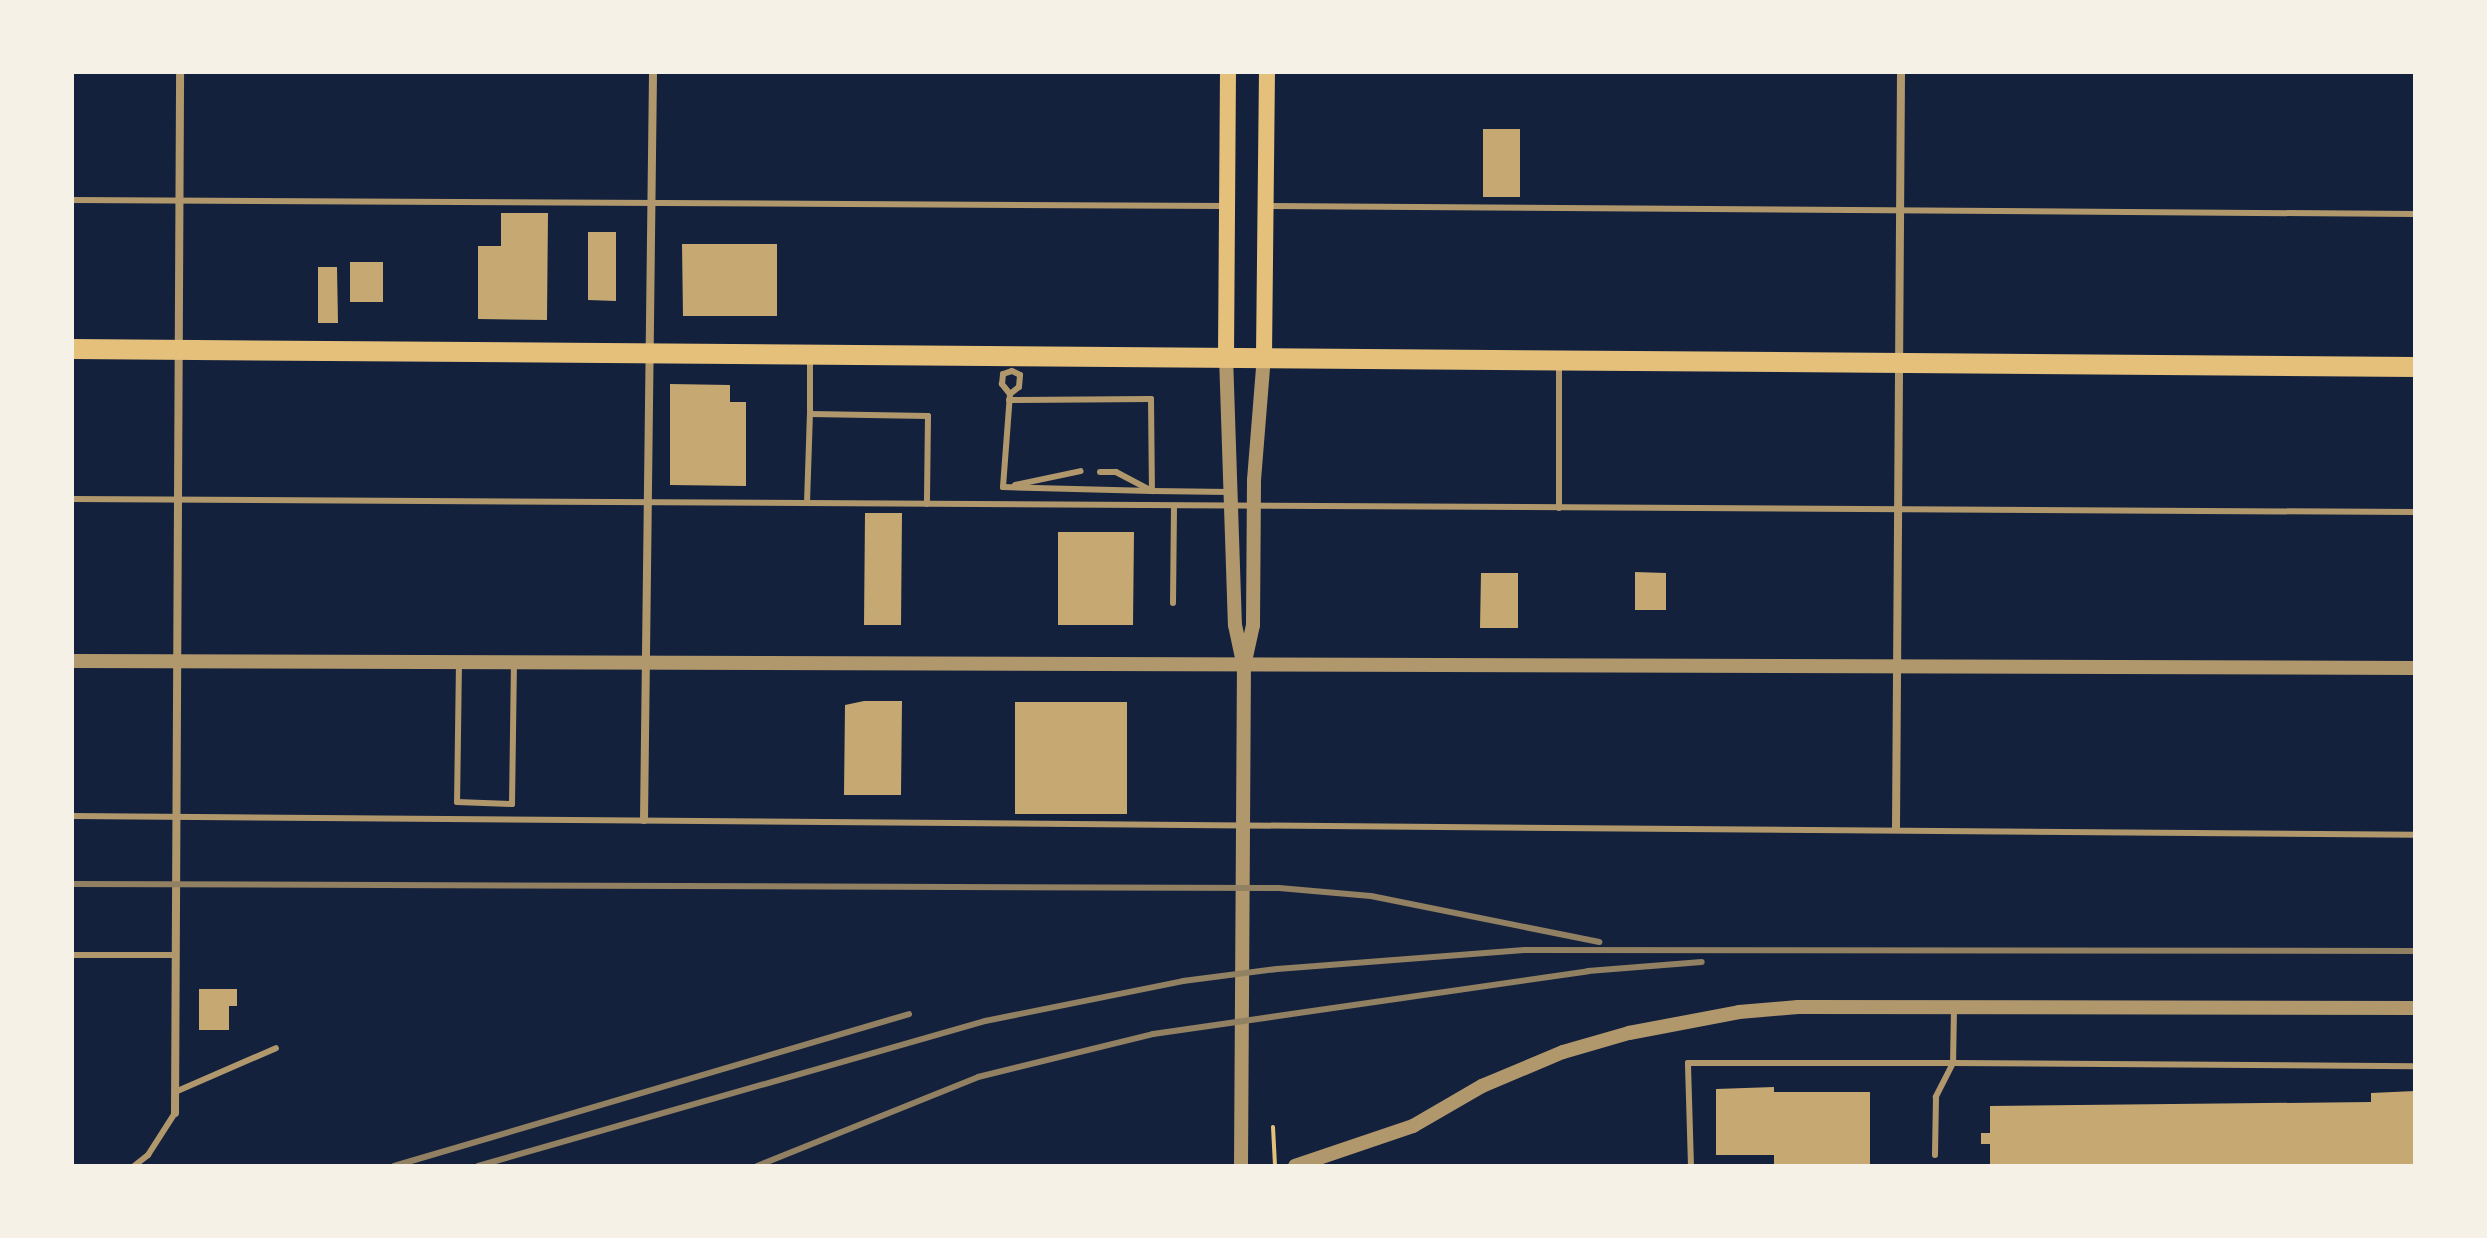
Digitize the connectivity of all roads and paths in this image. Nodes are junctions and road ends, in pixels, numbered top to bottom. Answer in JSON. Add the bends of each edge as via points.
{"nodes":[{"id":1,"x":180,"y":72,"type":"edge"},
{"id":2,"x":653,"y":72,"type":"edge"},
{"id":3,"x":1228,"y":72,"type":"edge"},
{"id":4,"x":1267,"y":72,"type":"edge"},
{"id":5,"x":1901,"y":72,"type":"edge"},
{"id":6,"x":72,"y":200,"type":"edge"},
{"id":7,"x":178,"y":200,"type":"junction"},
{"id":8,"x":652,"y":203,"type":"junction"},
{"id":9,"x":1227,"y":206,"type":"junction"},
{"id":10,"x":1266,"y":206,"type":"junction"},
{"id":11,"x":1900,"y":209,"type":"junction"},
{"id":12,"x":2415,"y":214,"type":"edge"},
{"id":13,"x":72,"y":349,"type":"edge"},
{"id":14,"x":180,"y":349,"type":"junction"},
{"id":15,"x":651,"y":353,"type":"junction"},
{"id":16,"x":810,"y":354,"type":"junction"},
{"id":17,"x":1226,"y":356,"type":"junction"},
{"id":18,"x":1264,"y":356,"type":"junction"},
{"id":19,"x":1559,"y":360,"type":"junction"},
{"id":20,"x":1012,"y":363,"type":"junction"},
{"id":21,"x":1898,"y":364,"type":"junction"},
{"id":22,"x":2415,"y":367,"type":"edge"},
{"id":23,"x":1009,"y":397,"type":"junction"},
{"id":24,"x":810,"y":414,"type":"junction"},
{"id":25,"x":1081,"y":471,"type":"dead end"},
{"id":26,"x":1100,"y":472,"type":"dead end"},
{"id":27,"x":1003,"y":487,"type":"junction"},
{"id":28,"x":1152,"y":491,"type":"junction"},
{"id":29,"x":72,"y":499,"type":"edge"},
{"id":30,"x":1230,"y":499,"type":"junction"},
{"id":31,"x":179,"y":500,"type":"junction"},
{"id":32,"x":650,"y":502,"type":"junction"},
{"id":33,"x":807,"y":503,"type":"junction"},
{"id":34,"x":927,"y":504,"type":"junction"},
{"id":35,"x":1174,"y":506,"type":"junction"},
{"id":36,"x":1255,"y":506,"type":"junction"},
{"id":37,"x":1559,"y":508,"type":"junction"},
{"id":38,"x":1898,"y":510,"type":"junction"},
{"id":39,"x":2415,"y":512,"type":"edge"},
{"id":40,"x":1173,"y":603,"type":"dead end"},
{"id":41,"x":72,"y":661,"type":"edge"},
{"id":42,"x":180,"y":661,"type":"junction"},
{"id":43,"x":459,"y":662,"type":"junction"},
{"id":44,"x":514,"y":663,"type":"junction"},
{"id":45,"x":648,"y":663,"type":"junction"},
{"id":46,"x":1244,"y":666,"type":"junction"},
{"id":47,"x":1898,"y":667,"type":"junction"},
{"id":48,"x":2415,"y":668,"type":"edge"},
{"id":49,"x":72,"y":816,"type":"edge"},
{"id":50,"x":175,"y":816,"type":"junction"},
{"id":51,"x":644,"y":820,"type":"junction"},
{"id":52,"x":1242,"y":824,"type":"junction"},
{"id":53,"x":1896,"y":827,"type":"junction"},
{"id":54,"x":2415,"y":835,"type":"edge"},
{"id":55,"x":72,"y":955,"type":"edge"},
{"id":56,"x":174,"y":955,"type":"junction"},
{"id":57,"x":1954,"y":1008,"type":"junction"},
{"id":58,"x":2415,"y":1008,"type":"edge"},
{"id":59,"x":276,"y":1048,"type":"dead end"},
{"id":60,"x":1953,"y":1063,"type":"junction"},
{"id":61,"x":2415,"y":1066,"type":"edge"},
{"id":62,"x":175,"y":1092,"type":"junction"},
{"id":63,"x":175,"y":1113,"type":"joint"},
{"id":64,"x":1273,"y":1127,"type":"dead end"},
{"id":65,"x":1935,"y":1155,"type":"dead end"},
{"id":66,"x":134,"y":1166,"type":"edge"},
{"id":67,"x":1241,"y":1166,"type":"edge"},
{"id":68,"x":1275,"y":1166,"type":"edge"},
{"id":69,"x":1295,"y":1166,"type":"edge"},
{"id":70,"x":1691,"y":1166,"type":"edge"}],
"edges":[{"from":1,"to":7,"type":"street"},
{"from":2,"to":8,"type":"street"},
{"from":3,"to":9,"type":"main road"},
{"from":4,"to":10,"type":"main road"},
{"from":5,"to":11,"type":"street"},
{"from":6,"to":7,"type":"lane"},
{"from":7,"to":8,"type":"lane"},
{"from":7,"to":14,"type":"street"},
{"from":8,"to":9,"type":"lane"},
{"from":8,"to":15,"type":"street"},
{"from":9,"to":17,"type":"main road"},
{"from":10,"to":11,"type":"lane"},
{"from":10,"to":18,"type":"main road"},
{"from":11,"to":12,"type":"lane"},
{"from":11,"to":21,"type":"street"},
{"from":13,"to":14,"type":"main road"},
{"from":14,"to":15,"type":"main road"},
{"from":14,"to":31,"type":"street"},
{"from":15,"to":16,"type":"main road"},
{"from":15,"to":32,"type":"street"},
{"from":16,"to":20,"type":"main road"},
{"from":16,"to":24,"type":"lane"},
{"from":17,"to":18,"type":"main road"},
{"from":17,"to":20,"type":"main road"},
{"from":17,"to":30,"type":"street"},
{"from":18,"to":19,"type":"main road"},
{"from":18,"to":36,"type":"street"},
{"from":19,"to":21,"type":"main road"},
{"from":19,"to":37,"type":"lane"},
{"from":20,"to":23,"type":"lane","via":[[1002,384]]},
{"from":20,"to":23,"type":"lane","via":[[1020,375],[1019,387]]},
{"from":21,"to":22,"type":"main road"},
{"from":21,"to":38,"type":"street"},
{"from":23,"to":27,"type":"lane"},
{"from":23,"to":28,"type":"lane","via":[[1151,399]]},
{"from":24,"to":33,"type":"lane"},
{"from":24,"to":34,"type":"lane","via":[[928,416]]},
{"from":25,"to":27,"type":"lane"},
{"from":26,"to":28,"type":"lane","via":[[1116,472]]},
{"from":27,"to":28,"type":"lane"},
{"from":28,"to":30,"type":"lane"},
{"from":29,"to":31,"type":"lane"},
{"from":30,"to":35,"type":"lane"},
{"from":30,"to":36,"type":"lane"},
{"from":30,"to":46,"type":"street","via":[[1235,625]]},
{"from":31,"to":32,"type":"lane"},
{"from":31,"to":42,"type":"street"},
{"from":32,"to":33,"type":"lane"},
{"from":32,"to":45,"type":"street"},
{"from":33,"to":34,"type":"lane"},
{"from":34,"to":35,"type":"lane"},
{"from":35,"to":40,"type":"lane"},
{"from":36,"to":37,"type":"lane"},
{"from":36,"to":46,"type":"street","via":[[1253,625]]},
{"from":37,"to":38,"type":"lane"},
{"from":38,"to":39,"type":"lane"},
{"from":38,"to":47,"type":"street"},
{"from":41,"to":42,"type":"street"},
{"from":42,"to":43,"type":"street"},
{"from":42,"to":50,"type":"street"},
{"from":43,"to":44,"type":"street"},
{"from":43,"to":44,"type":"lane","via":[[457,802],[512,804]]},
{"from":44,"to":45,"type":"street"},
{"from":45,"to":46,"type":"street"},
{"from":45,"to":51,"type":"street"},
{"from":46,"to":47,"type":"street"},
{"from":46,"to":52,"type":"street"},
{"from":47,"to":48,"type":"street"},
{"from":47,"to":53,"type":"street"},
{"from":49,"to":50,"type":"lane"},
{"from":50,"to":51,"type":"lane"},
{"from":50,"to":56,"type":"street"},
{"from":51,"to":52,"type":"lane"},
{"from":52,"to":53,"type":"lane"},
{"from":52,"to":67,"type":"street"},
{"from":53,"to":54,"type":"lane"},
{"from":55,"to":56,"type":"lane"},
{"from":56,"to":62,"type":"street"},
{"from":57,"to":58,"type":"street"},
{"from":57,"to":60,"type":"lane"},
{"from":57,"to":69,"type":"street","via":[[1798,1007],[1713,1016],[1629,1033],[1527,1066],[1413,1126]]},
{"from":59,"to":62,"type":"lane"},
{"from":60,"to":61,"type":"lane"},
{"from":60,"to":65,"type":"lane","via":[[1936,1097]]},
{"from":60,"to":70,"type":"lane","via":[[1688,1063]]},
{"from":62,"to":63,"type":"street"},
{"from":63,"to":66,"type":"lane","via":[[148,1155]]},
{"from":64,"to":68,"type":"path"}]}
